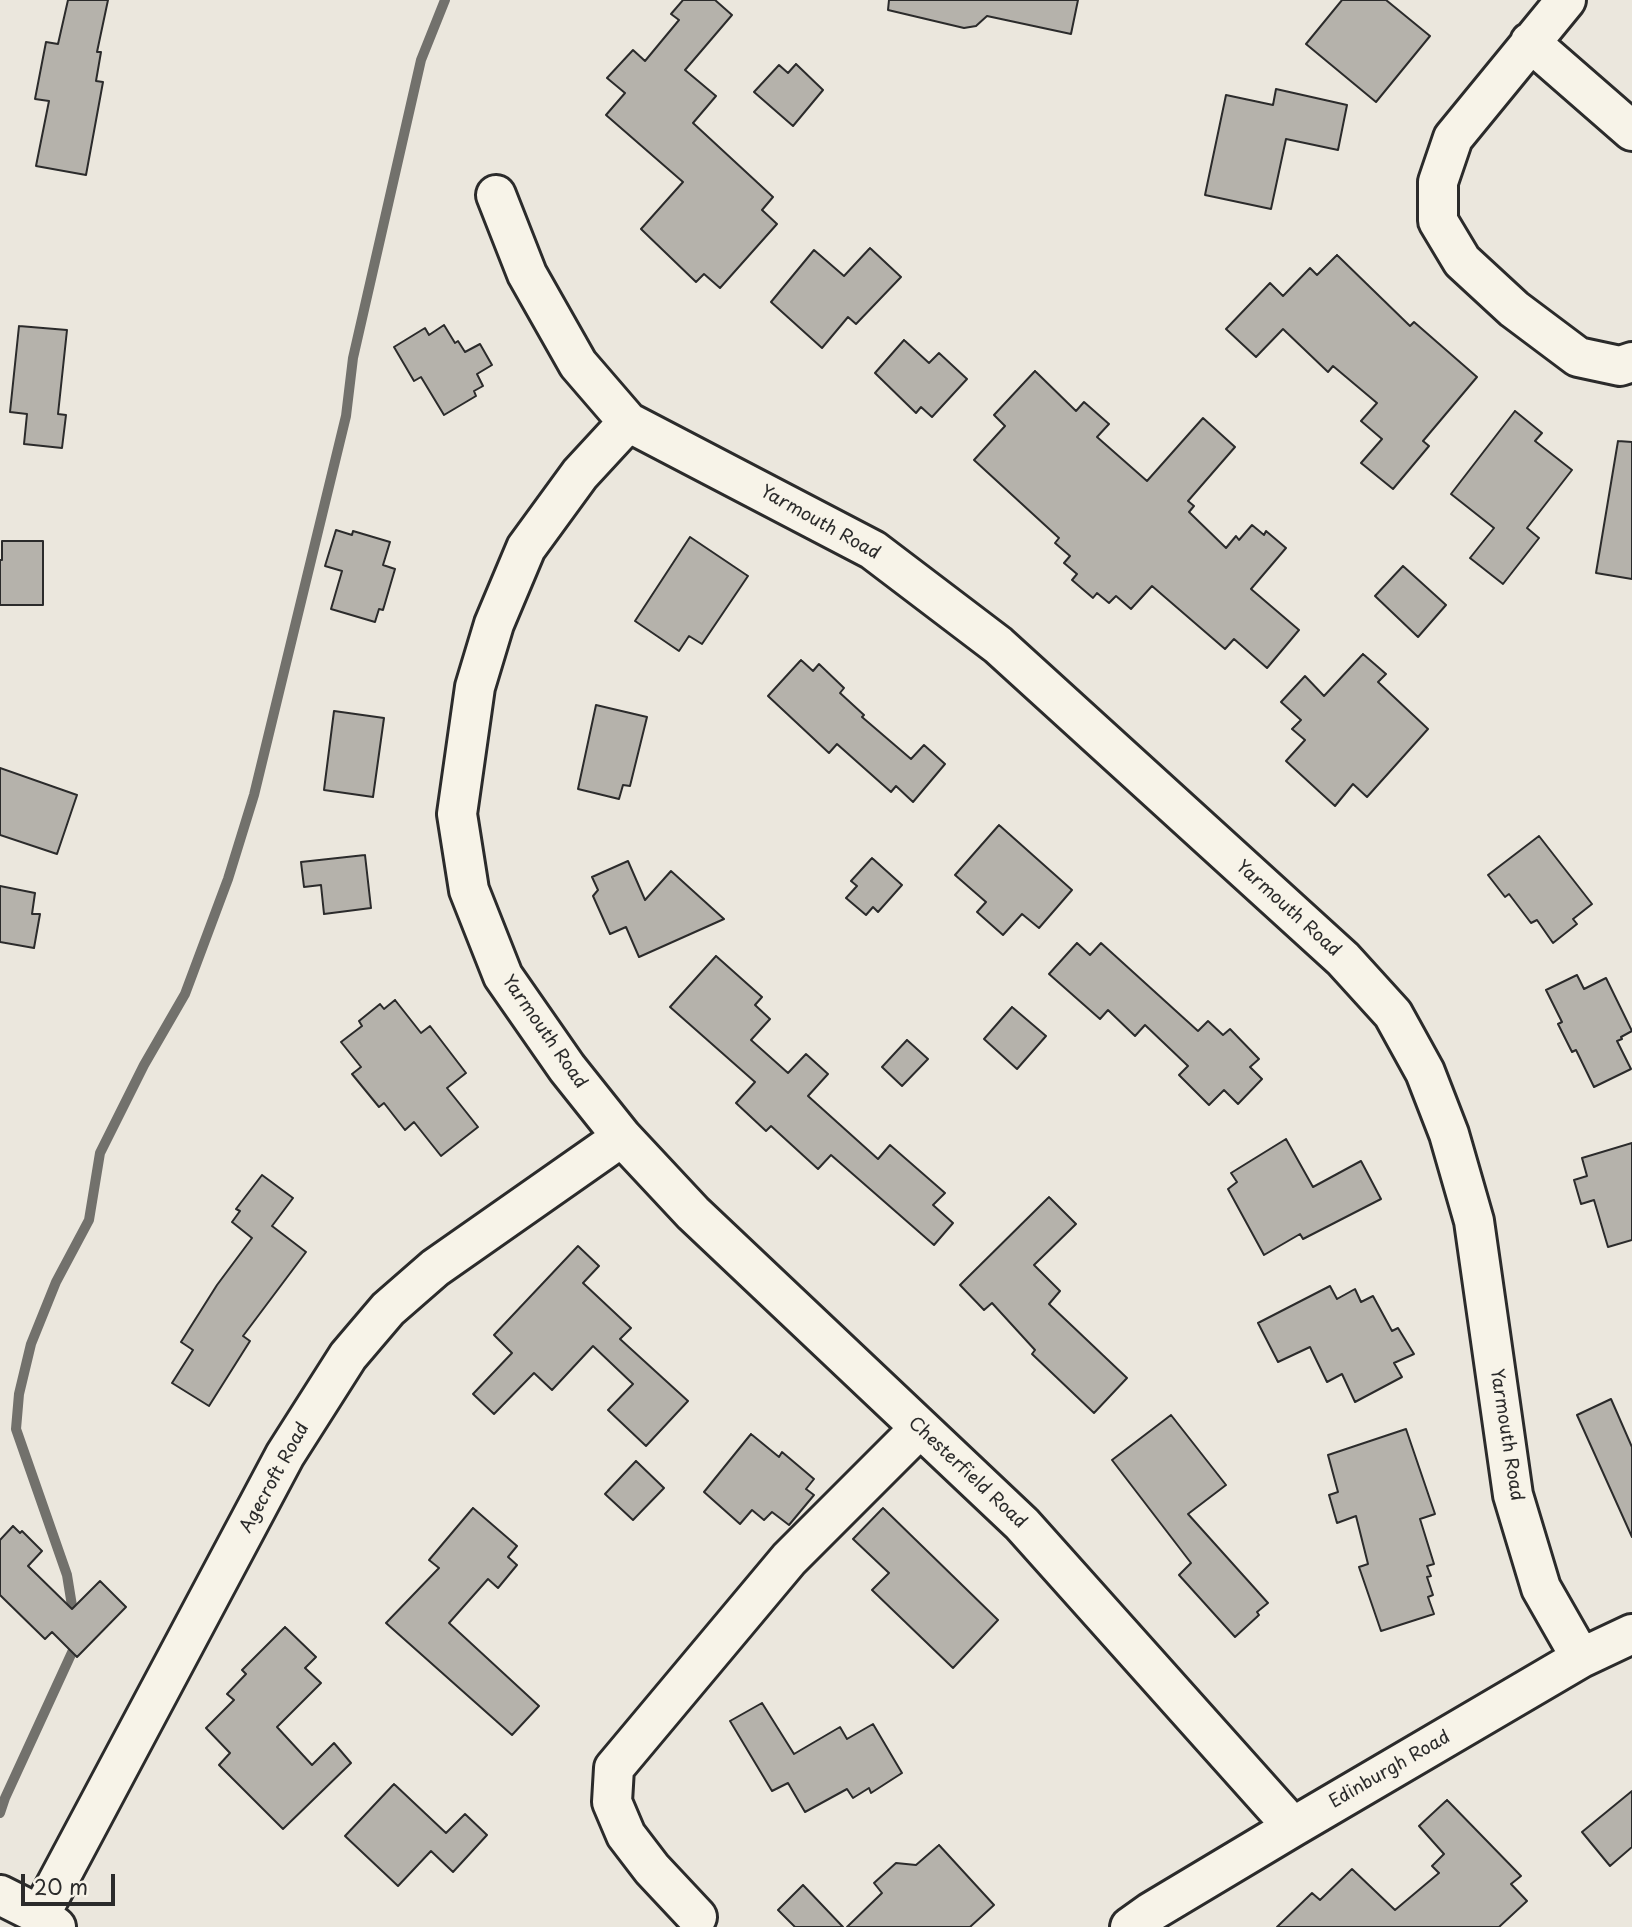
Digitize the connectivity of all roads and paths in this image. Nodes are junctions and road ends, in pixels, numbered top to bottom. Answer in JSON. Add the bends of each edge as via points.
{"nodes":[{"id":1,"x":1566,"y":0,"type":"edge"},
{"id":2,"x":1530,"y":42,"type":"junction"},
{"id":3,"x":1632,"y":131,"type":"edge"},
{"id":4,"x":496,"y":195,"type":"dead end"},
{"id":5,"x":1632,"y":362,"type":"edge"},
{"id":6,"x":628,"y":422,"type":"junction"},
{"id":7,"x":622,"y":1137,"type":"junction"},
{"id":8,"x":920,"y":1428,"type":"junction"},
{"id":9,"x":1632,"y":1634,"type":"edge"},
{"id":10,"x":1581,"y":1658,"type":"junction"},
{"id":11,"x":1293,"y":1826,"type":"junction"},
{"id":12,"x":0,"y":1895,"type":"edge"},
{"id":13,"x":697,"y":1917,"type":"dead end"},
{"id":14,"x":48,"y":1921,"type":"edge"},
{"id":15,"x":1149,"y":1922,"type":"edge"}],
"edges":[{"from":1,"to":2,"type":"street"},
{"from":2,"to":3,"type":"street"},
{"from":2,"to":5,"type":"street","via":[[1453,138],[1438,182],[1438,221],[1462,261],[1514,309],[1578,357],[1620,366]]},
{"from":4,"to":6,"type":"street","name":"Yarmouth Road","via":[[527,274],[578,364]]},
{"from":6,"to":7,"type":"street","name":"Yarmouth Road","via":[[580,474],[526,548],[494,624],[475,687],[457,814],[469,890],[503,976]]},
{"from":6,"to":10,"type":"street","name":"Yarmouth Road","via":[[873,550],[998,645],[1343,959],[1393,1014],[1425,1072],[1449,1134],[1474,1221],[1513,1495],[1541,1588]]},
{"from":7,"to":8,"type":"street","name":"Chesterfield Road","via":[[693,1213]]},
{"from":7,"to":14,"type":"street","name":"Agecroft Road","via":[[435,1269],[388,1309],[348,1356],[285,1455]]},
{"from":8,"to":11,"type":"street","name":"Chesterfield Road","via":[[1021,1524]]},
{"from":8,"to":13,"type":"street","via":[[789,1559],[614,1768],[612,1802],[626,1835]]},
{"from":9,"to":10,"type":"street","name":"Edinburgh Road"},
{"from":10,"to":11,"type":"street","name":"Edinburgh Road"},
{"from":11,"to":15,"type":"street","name":"Edinburgh Road"},
{"from":12,"to":14,"type":"street"}]}
